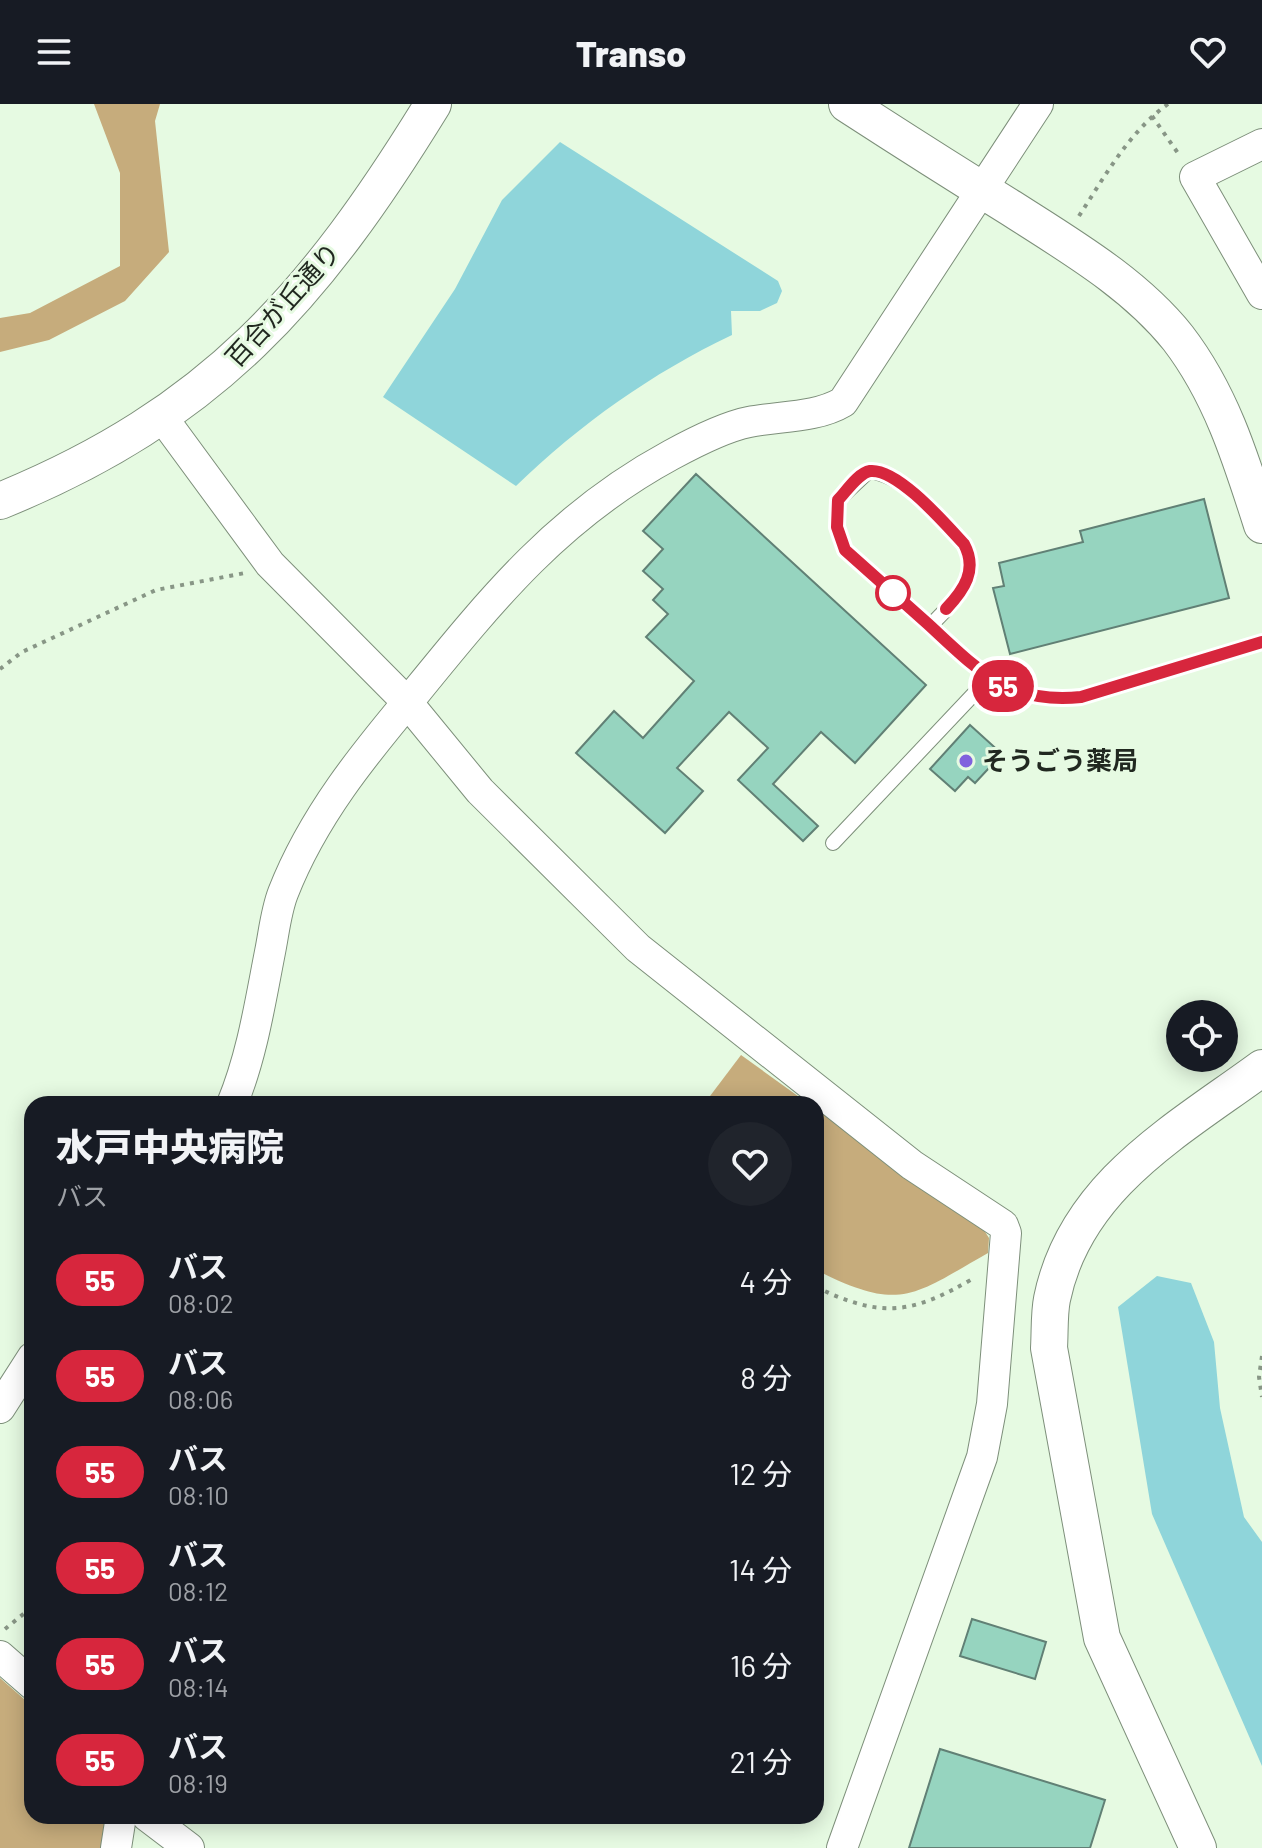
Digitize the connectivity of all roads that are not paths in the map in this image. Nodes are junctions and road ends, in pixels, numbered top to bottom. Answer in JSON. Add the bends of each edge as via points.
{"nodes":[{"id":1,"x":433,"y":104,"type":"edge"},
{"id":2,"x":847,"y":104,"type":"edge"},
{"id":3,"x":1038,"y":104,"type":"edge"},
{"id":4,"x":1262,"y":144,"type":"edge"},
{"id":5,"x":984,"y":191,"type":"junction"},
{"id":6,"x":1262,"y":294,"type":"edge"},
{"id":7,"x":162,"y":417,"type":"junction"},
{"id":8,"x":0,"y":501,"type":"edge"},
{"id":9,"x":1262,"y":525,"type":"edge"},
{"id":10,"x":930,"y":626,"type":"junction"},
{"id":11,"x":1262,"y":642,"type":"edge"},
{"id":12,"x":988,"y":679,"type":"junction"},
{"id":13,"x":407,"y":702,"type":"junction"},
{"id":14,"x":833,"y":843,"type":"dead end"},
{"id":15,"x":1262,"y":1068,"type":"edge"},
{"id":16,"x":235,"y":1096,"type":"edge"},
{"id":17,"x":24,"y":1370,"type":"edge"},
{"id":18,"x":0,"y":1408,"type":"edge"},
{"id":19,"x":0,"y":1656,"type":"edge"},
{"id":20,"x":24,"y":1677,"type":"edge"},
{"id":21,"x":120,"y":1824,"type":"edge"},
{"id":22,"x":158,"y":1824,"type":"edge"},
{"id":23,"x":116,"y":1848,"type":"edge"},
{"id":24,"x":189,"y":1848,"type":"edge"},
{"id":25,"x":842,"y":1848,"type":"edge"},
{"id":26,"x":1198,"y":1848,"type":"edge"}],
"edges":[{"from":1,"to":7,"type":"street","name":"百合が丘通り","via":[[339,246],[299,295],[216,377]]},
{"from":2,"to":5,"type":"street"},
{"from":3,"to":5,"type":"street"},
{"from":4,"to":6,"type":"street","via":[[1195,177]]},
{"from":5,"to":9,"type":"street","via":[[1123,284],[1179,340],[1229,424]]},
{"from":5,"to":13,"type":"street","via":[[843,402],[819,412],[745,422],[672,454],[601,498],[547,542],[496,595]]},
{"from":7,"to":8,"type":"street","name":"百合が丘通り","via":[[112,448]]},
{"from":7,"to":13,"type":"street","via":[[270,564]]},
{"from":10,"to":10,"type":"lane","via":[[839,539],[838,500],[869,471],[907,488],[970,554],[963,591]]},
{"from":10,"to":12,"type":"lane"},
{"from":11,"to":12,"type":"lane","via":[[1081,697],[1028,693]]},
{"from":12,"to":14,"type":"lane"},
{"from":13,"to":16,"type":"street","via":[[327,804],[281,896],[247,1063]]},
{"from":13,"to":25,"type":"street","via":[[480,791],[638,948],[912,1165],[1003,1225],[992,1404],[982,1457]]},
{"from":15,"to":26,"type":"street","via":[[1136,1159],[1101,1195],[1077,1229],[1051,1301],[1049,1348],[1102,1638]]},
{"from":17,"to":18,"type":"street"},
{"from":19,"to":20,"type":"street"},
{"from":21,"to":23,"type":"street"},
{"from":22,"to":24,"type":"street"}]}
